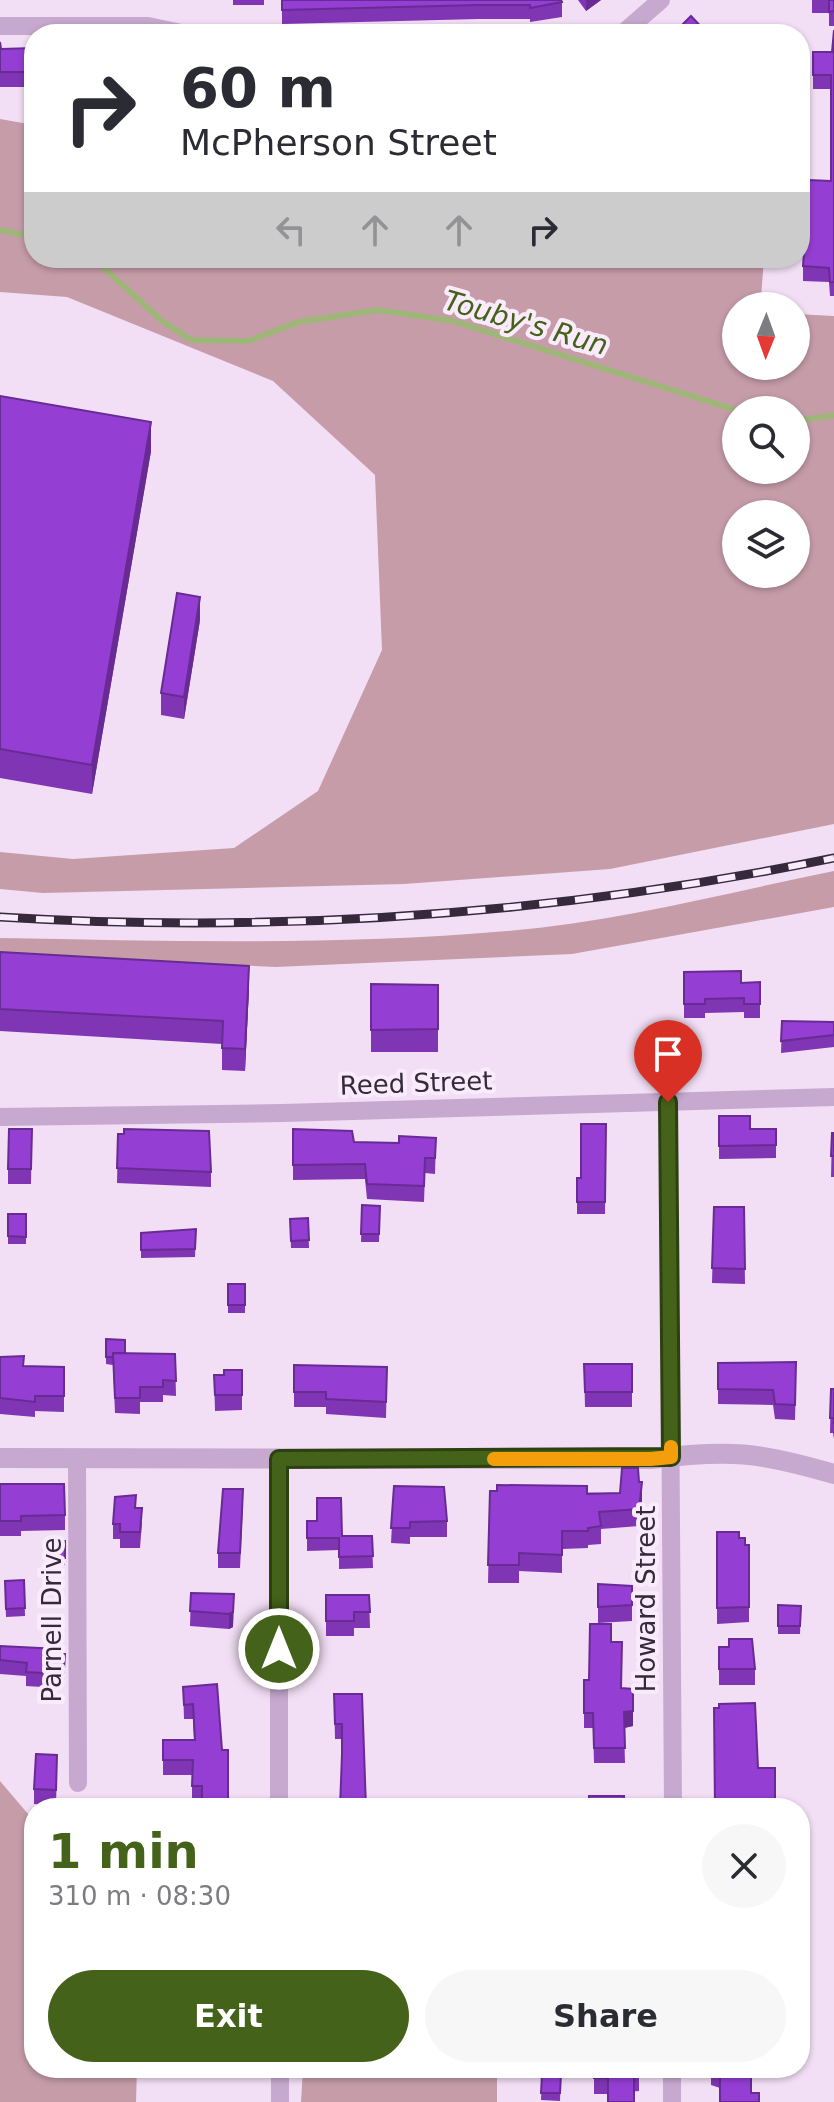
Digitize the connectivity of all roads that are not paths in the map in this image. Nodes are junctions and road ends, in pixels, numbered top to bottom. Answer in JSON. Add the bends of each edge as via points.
{"nodes":[{"id":1,"x":661,"y":0,"type":"edge"},
{"id":2,"x":633,"y":24,"type":"edge"},
{"id":3,"x":0,"y":26,"type":"edge"},
{"id":4,"x":24,"y":26,"type":"edge"},
{"id":5,"x":834,"y":1097,"type":"edge"},
{"id":6,"x":668,"y":1102,"type":"junction"},
{"id":7,"x":0,"y":1117,"type":"edge"},
{"id":8,"x":671,"y":1457,"type":"junction"},
{"id":9,"x":0,"y":1458,"type":"edge"},
{"id":10,"x":77,"y":1458,"type":"junction"},
{"id":11,"x":279,"y":1459,"type":"junction"},
{"id":12,"x":834,"y":1474,"type":"edge"},
{"id":13,"x":78,"y":1783,"type":"dead end"},
{"id":14,"x":279,"y":1798,"type":"edge"},
{"id":15,"x":673,"y":1798,"type":"edge"},
{"id":16,"x":280,"y":2078,"type":"edge"},
{"id":17,"x":672,"y":2078,"type":"edge"},
{"id":18,"x":280,"y":2102,"type":"edge"},
{"id":19,"x":672,"y":2102,"type":"edge"}],
"edges":[{"from":1,"to":2,"type":"street"},
{"from":3,"to":4,"type":"street"},
{"from":5,"to":6,"type":"street","name":"Reed Street"},
{"from":6,"to":7,"type":"street","name":"Reed Street"},
{"from":6,"to":8,"type":"street","name":"Howard Street"},
{"from":8,"to":11,"type":"street"},
{"from":8,"to":12,"type":"street","via":[[757,1454]]},
{"from":8,"to":15,"type":"street","name":"Howard Street"},
{"from":9,"to":10,"type":"street"},
{"from":10,"to":11,"type":"street"},
{"from":10,"to":13,"type":"street","name":"Parnell Drive"},
{"from":11,"to":14,"type":"street"},
{"from":16,"to":18,"type":"street"},
{"from":17,"to":19,"type":"street"}]}
